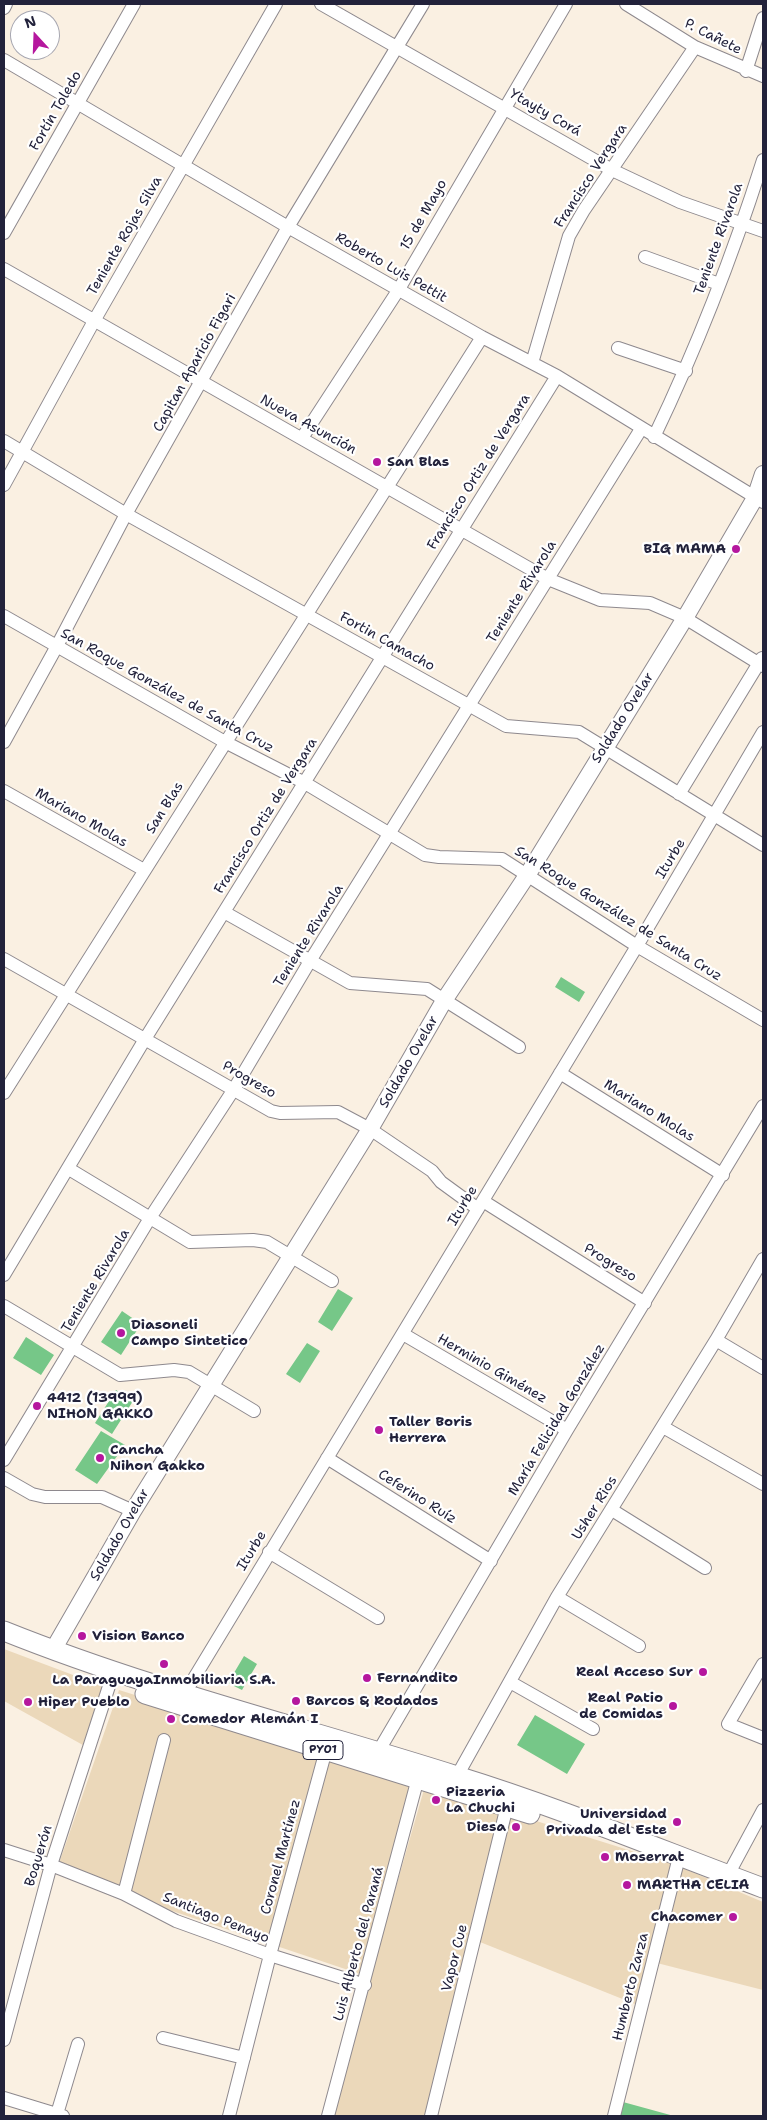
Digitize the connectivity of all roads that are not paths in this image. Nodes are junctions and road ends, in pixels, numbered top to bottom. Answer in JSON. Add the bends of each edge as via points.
{"nodes":[{"id":1,"x":6,"y":4,"type":"edge"},
{"id":2,"x":134,"y":4,"type":"edge"},
{"id":3,"x":276,"y":4,"type":"edge"},
{"id":4,"x":321,"y":4,"type":"edge"},
{"id":5,"x":423,"y":4,"type":"edge"},
{"id":6,"x":566,"y":4,"type":"edge"},
{"id":7,"x":626,"y":4,"type":"edge"},
{"id":8,"x":4,"y":8,"type":"edge"},
{"id":9,"x":763,"y":18,"type":"edge"},
{"id":10,"x":695,"y":47,"type":"junction"},
{"id":11,"x":397,"y":48,"type":"junction"},
{"id":12,"x":4,"y":60,"type":"edge"},
{"id":13,"x":746,"y":70,"type":"junction"},
{"id":14,"x":763,"y":76,"type":"edge"},
{"id":15,"x":78,"y":104,"type":"junction"},
{"id":16,"x":505,"y":107,"type":"junction"},
{"id":17,"x":763,"y":160,"type":"edge"},
{"id":18,"x":184,"y":166,"type":"junction"},
{"id":19,"x":612,"y":170,"type":"junction"},
{"id":20,"x":743,"y":223,"type":"junction"},
{"id":21,"x":288,"y":227,"type":"junction"},
{"id":22,"x":763,"y":231,"type":"edge"},
{"id":23,"x":4,"y":233,"type":"edge"},
{"id":24,"x":644,"y":257,"type":"dead end"},
{"id":25,"x":4,"y":269,"type":"edge"},
{"id":26,"x":719,"y":284,"type":"junction"},
{"id":27,"x":399,"y":289,"type":"junction"},
{"id":28,"x":94,"y":321,"type":"junction"},
{"id":29,"x":482,"y":337,"type":"junction"},
{"id":30,"x":618,"y":348,"type":"dead end"},
{"id":31,"x":532,"y":363,"type":"junction"},
{"id":32,"x":686,"y":371,"type":"junction"},
{"id":33,"x":557,"y":376,"type":"junction"},
{"id":34,"x":202,"y":382,"type":"junction"},
{"id":35,"x":641,"y":429,"type":"junction"},
{"id":36,"x":654,"y":437,"type":"junction"},
{"id":37,"x":302,"y":438,"type":"junction"},
{"id":38,"x":4,"y":441,"type":"edge"},
{"id":39,"x":23,"y":451,"type":"junction"},
{"id":40,"x":763,"y":474,"type":"edge"},
{"id":41,"x":4,"y":485,"type":"edge"},
{"id":42,"x":388,"y":487,"type":"junction"},
{"id":43,"x":759,"y":500,"type":"edge"},
{"id":44,"x":126,"y":514,"type":"junction"},
{"id":45,"x":462,"y":529,"type":"junction"},
{"id":46,"x":548,"y":579,"type":"junction"},
{"id":47,"x":305,"y":614,"type":"junction"},
{"id":48,"x":4,"y":616,"type":"edge"},
{"id":49,"x":686,"y":618,"type":"junction"},
{"id":50,"x":57,"y":646,"type":"junction"},
{"id":51,"x":383,"y":656,"type":"junction"},
{"id":52,"x":762,"y":662,"type":"edge"},
{"id":53,"x":469,"y":705,"type":"junction"},
{"id":54,"x":763,"y":732,"type":"edge"},
{"id":55,"x":4,"y":742,"type":"edge"},
{"id":56,"x":224,"y":742,"type":"junction"},
{"id":57,"x":605,"y":747,"type":"junction"},
{"id":58,"x":305,"y":783,"type":"junction"},
{"id":59,"x":4,"y":791,"type":"edge"},
{"id":60,"x":679,"y":794,"type":"junction"},
{"id":61,"x":714,"y":815,"type":"junction"},
{"id":62,"x":390,"y":835,"type":"junction"},
{"id":63,"x":763,"y":844,"type":"edge"},
{"id":64,"x":144,"y":870,"type":"junction"},
{"id":65,"x":528,"y":874,"type":"junction"},
{"id":66,"x":224,"y":912,"type":"junction"},
{"id":67,"x":637,"y":946,"type":"junction"},
{"id":68,"x":4,"y":959,"type":"edge"},
{"id":69,"x":310,"y":962,"type":"junction"},
{"id":70,"x":66,"y":995,"type":"junction"},
{"id":71,"x":445,"y":999,"type":"junction"},
{"id":72,"x":763,"y":1020,"type":"edge"},
{"id":73,"x":145,"y":1040,"type":"junction"},
{"id":74,"x":519,"y":1047,"type":"dead end"},
{"id":75,"x":560,"y":1073,"type":"junction"},
{"id":76,"x":234,"y":1089,"type":"junction"},
{"id":77,"x":4,"y":1092,"type":"edge"},
{"id":78,"x":763,"y":1106,"type":"edge"},
{"id":79,"x":370,"y":1129,"type":"junction"},
{"id":80,"x":69,"y":1169,"type":"junction"},
{"id":81,"x":723,"y":1175,"type":"junction"},
{"id":82,"x":480,"y":1205,"type":"junction"},
{"id":83,"x":150,"y":1218,"type":"junction"},
{"id":84,"x":291,"y":1256,"type":"junction"},
{"id":85,"x":763,"y":1258,"type":"edge"},
{"id":86,"x":4,"y":1275,"type":"edge"},
{"id":87,"x":332,"y":1281,"type":"dead end"},
{"id":88,"x":645,"y":1302,"type":"junction"},
{"id":89,"x":4,"y":1306,"type":"edge"},
{"id":90,"x":403,"y":1334,"type":"junction"},
{"id":91,"x":716,"y":1340,"type":"junction"},
{"id":92,"x":72,"y":1348,"type":"junction"},
{"id":93,"x":763,"y":1368,"type":"edge"},
{"id":94,"x":210,"y":1384,"type":"junction"},
{"id":95,"x":254,"y":1411,"type":"dead end"},
{"id":96,"x":663,"y":1427,"type":"junction"},
{"id":97,"x":567,"y":1430,"type":"junction"},
{"id":98,"x":327,"y":1458,"type":"junction"},
{"id":99,"x":4,"y":1460,"type":"edge"},
{"id":100,"x":4,"y":1478,"type":"edge"},
{"id":101,"x":763,"y":1484,"type":"edge"},
{"id":102,"x":612,"y":1510,"type":"junction"},
{"id":103,"x":133,"y":1511,"type":"junction"},
{"id":104,"x":268,"y":1552,"type":"junction"},
{"id":105,"x":491,"y":1561,"type":"junction"},
{"id":106,"x":705,"y":1568,"type":"dead end"},
{"id":107,"x":557,"y":1597,"type":"junction"},
{"id":108,"x":378,"y":1618,"type":"dead end"},
{"id":109,"x":4,"y":1631,"type":"edge"},
{"id":110,"x":4,"y":1644,"type":"edge"},
{"id":111,"x":639,"y":1646,"type":"dead end"},
{"id":112,"x":50,"y":1655,"type":"junction"},
{"id":113,"x":763,"y":1664,"type":"edge"},
{"id":114,"x":510,"y":1682,"type":"junction"},
{"id":115,"x":110,"y":1684,"type":"junction"},
{"id":116,"x":185,"y":1693,"type":"junction"},
{"id":117,"x":593,"y":1729,"type":"dead end"},
{"id":118,"x":763,"y":1738,"type":"edge"},
{"id":119,"x":164,"y":1740,"type":"dead end"},
{"id":120,"x":326,"y":1750,"type":"junction"},
{"id":121,"x":378,"y":1752,"type":"junction"},
{"id":122,"x":457,"y":1776,"type":"junction"},
{"id":123,"x":418,"y":1778,"type":"junction"},
{"id":124,"x":507,"y":1806,"type":"junction"},
{"id":125,"x":763,"y":1810,"type":"edge"},
{"id":126,"x":4,"y":1850,"type":"edge"},
{"id":127,"x":50,"y":1865,"type":"junction"},
{"id":128,"x":677,"y":1865,"type":"junction"},
{"id":129,"x":728,"y":1875,"type":"junction"},
{"id":130,"x":763,"y":1888,"type":"edge"},
{"id":131,"x":124,"y":1894,"type":"junction"},
{"id":132,"x":763,"y":1899,"type":"edge"},
{"id":133,"x":270,"y":1955,"type":"junction"},
{"id":134,"x":365,"y":1985,"type":"junction"},
{"id":135,"x":163,"y":2038,"type":"dead end"},
{"id":136,"x":4,"y":2040,"type":"edge"},
{"id":137,"x":78,"y":2044,"type":"dead end"},
{"id":138,"x":244,"y":2058,"type":"junction"},
{"id":139,"x":4,"y":2098,"type":"edge"},
{"id":140,"x":36,"y":2112,"type":"edge"},
{"id":141,"x":60,"y":2115,"type":"edge"},
{"id":142,"x":229,"y":2116,"type":"edge"},
{"id":143,"x":328,"y":2116,"type":"edge"},
{"id":144,"x":431,"y":2116,"type":"edge"},
{"id":145,"x":614,"y":2116,"type":"edge"}],
"edges":[{"from":1,"to":8,"type":"street"},
{"from":2,"to":15,"type":"street","name":"Fortín Toledo"},
{"from":3,"to":18,"type":"street","name":"Teniente Rojas Silva"},
{"from":4,"to":11,"type":"street","name":"Ytayty Corá"},
{"from":5,"to":11,"type":"street","name":"Capitan Aparicio Figari"},
{"from":6,"to":16,"type":"street","name":"15 de Mayo"},
{"from":7,"to":10,"type":"street","name":"P. Cañete"},
{"from":9,"to":13,"type":"street"},
{"from":10,"to":13,"type":"street","name":"P. Cañete"},
{"from":10,"to":19,"type":"street","name":"Francisco Vergara"},
{"from":11,"to":16,"type":"street","name":"Ytayty Corá"},
{"from":11,"to":21,"type":"street","name":"Capitan Aparicio Figari"},
{"from":12,"to":15,"type":"street","name":"Roberto Luis Pettit"},
{"from":13,"to":14,"type":"street","name":"P. Cañete"},
{"from":15,"to":18,"type":"street","name":"Roberto Luis Pettit"},
{"from":15,"to":23,"type":"street","name":"Fortín Toledo"},
{"from":16,"to":19,"type":"street","name":"Ytayty Corá"},
{"from":16,"to":27,"type":"street","name":"15 de Mayo"},
{"from":17,"to":20,"type":"street","name":"Teniente Rivarola"},
{"from":18,"to":21,"type":"street","name":"Roberto Luis Pettit"},
{"from":18,"to":28,"type":"street","name":"Teniente Rojas Silva"},
{"from":19,"to":20,"type":"street","name":"Ytayty Corá","via":[[680,202]]},
{"from":19,"to":31,"type":"street","name":"Francisco Vergara","via":[[569,236]]},
{"from":20,"to":22,"type":"street","name":"Ytayty Corá"},
{"from":20,"to":26,"type":"street","name":"Teniente Rivarola"},
{"from":21,"to":27,"type":"street","name":"Roberto Luis Pettit"},
{"from":21,"to":34,"type":"street","name":"Capitan Aparicio Figari"},
{"from":24,"to":26,"type":"street"},
{"from":25,"to":28,"type":"street","name":"Nueva Asunción"},
{"from":26,"to":32,"type":"street","name":"Teniente Rivarola"},
{"from":27,"to":29,"type":"street","name":"Roberto Luis Pettit"},
{"from":27,"to":37,"type":"street","name":"15 de Mayo"},
{"from":28,"to":34,"type":"street","name":"Nueva Asunción"},
{"from":28,"to":39,"type":"street","name":"Teniente Rojas Silva"},
{"from":29,"to":31,"type":"street","name":"Roberto Luis Pettit"},
{"from":29,"to":42,"type":"street","name":"San Blas"},
{"from":30,"to":32,"type":"street"},
{"from":31,"to":33,"type":"street","name":"Roberto Luis Pettit"},
{"from":32,"to":36,"type":"street","name":"Teniente Rivarola"},
{"from":33,"to":35,"type":"street","name":"Roberto Luis Pettit"},
{"from":33,"to":45,"type":"street","name":"Francisco Ortiz de Vergara"},
{"from":34,"to":37,"type":"street","name":"Nueva Asunción"},
{"from":34,"to":44,"type":"street","name":"Capitan Aparicio Figari"},
{"from":35,"to":36,"type":"street","name":"Roberto Luis Pettit"},
{"from":35,"to":46,"type":"street","name":"Teniente Rivarola"},
{"from":36,"to":43,"type":"street","name":"Roberto Luis Pettit"},
{"from":37,"to":42,"type":"street","name":"Nueva Asunción"},
{"from":38,"to":39,"type":"street","name":"Fortin Camacho"},
{"from":39,"to":41,"type":"street","name":"Teniente Rojas Silva"},
{"from":39,"to":44,"type":"street","name":"Fortin Camacho"},
{"from":40,"to":43,"type":"main road","name":"Soldado Ovelar"},
{"from":42,"to":45,"type":"street","name":"Nueva Asunción"},
{"from":42,"to":47,"type":"street","name":"San Blas"},
{"from":43,"to":49,"type":"main road","name":"Soldado Ovelar"},
{"from":44,"to":47,"type":"street","name":"Fortin Camacho"},
{"from":44,"to":50,"type":"street","name":"Capitan Aparicio Figari"},
{"from":45,"to":46,"type":"street","name":"Nueva Asunción"},
{"from":45,"to":51,"type":"street","name":"Francisco Ortiz de Vergara"},
{"from":46,"to":49,"type":"street","name":"Nueva Asunción","via":[[600,600],[650,603]]},
{"from":46,"to":53,"type":"street","name":"Teniente Rivarola"},
{"from":47,"to":51,"type":"street","name":"Fortin Camacho"},
{"from":47,"to":56,"type":"street","name":"San Blas"},
{"from":48,"to":50,"type":"street","name":"San Roque González de Santa Cruz"},
{"from":49,"to":52,"type":"street","name":"Nueva Asunción"},
{"from":49,"to":57,"type":"main road","name":"Soldado Ovelar"},
{"from":50,"to":55,"type":"street","name":"Capitan Aparicio Figari"},
{"from":50,"to":56,"type":"street","name":"San Roque González de Santa Cruz"},
{"from":51,"to":53,"type":"street","name":"Fortin Camacho"},
{"from":51,"to":58,"type":"street","name":"Francisco Ortiz de Vergara"},
{"from":52,"to":60,"type":"street"},
{"from":53,"to":57,"type":"street","name":"Fortin Camacho","via":[[506,726],[579,732]]},
{"from":53,"to":62,"type":"street","name":"Teniente Rivarola"},
{"from":54,"to":61,"type":"street","name":"Iturbe"},
{"from":56,"to":58,"type":"street","name":"San Roque González de Santa Cruz"},
{"from":56,"to":64,"type":"street","name":"San Blas"},
{"from":57,"to":60,"type":"street","name":"Fortin Camacho"},
{"from":57,"to":65,"type":"main road","name":"Soldado Ovelar"},
{"from":58,"to":62,"type":"street","name":"San Roque González de Santa Cruz"},
{"from":58,"to":66,"type":"street","name":"Francisco Ortiz de Vergara"},
{"from":59,"to":64,"type":"street","name":"Mariano Molas"},
{"from":60,"to":61,"type":"street","name":"Fortin Camacho"},
{"from":61,"to":63,"type":"street","name":"Fortin Camacho"},
{"from":61,"to":67,"type":"street","name":"Iturbe"},
{"from":62,"to":65,"type":"street","name":"San Roque González de Santa Cruz","via":[[425,855],[502,859]]},
{"from":62,"to":69,"type":"street","name":"Teniente Rivarola"},
{"from":64,"to":70,"type":"street","name":"San Blas"},
{"from":65,"to":67,"type":"street","name":"San Roque González de Santa Cruz"},
{"from":65,"to":71,"type":"main road","name":"Soldado Ovelar"},
{"from":66,"to":69,"type":"street"},
{"from":66,"to":73,"type":"street","name":"Francisco Ortiz de Vergara"},
{"from":67,"to":72,"type":"street","name":"San Roque González de Santa Cruz"},
{"from":67,"to":75,"type":"street","name":"Iturbe"},
{"from":68,"to":70,"type":"street","name":"Progreso"},
{"from":69,"to":71,"type":"street","via":[[350,983],[427,989]]},
{"from":69,"to":76,"type":"street","name":"Teniente Rivarola"},
{"from":70,"to":73,"type":"street","name":"Progreso"},
{"from":70,"to":77,"type":"street","name":"San Blas"},
{"from":71,"to":74,"type":"street"},
{"from":71,"to":79,"type":"main road","name":"Soldado Ovelar"},
{"from":73,"to":76,"type":"street","name":"Progreso"},
{"from":73,"to":80,"type":"street","name":"Francisco Ortiz de Vergara"},
{"from":75,"to":81,"type":"street","name":"Mariano Molas"},
{"from":75,"to":82,"type":"street","name":"Iturbe"},
{"from":76,"to":79,"type":"street","name":"Progreso","via":[[271,1111],[338,1112]]},
{"from":76,"to":83,"type":"street","name":"Teniente Rivarola"},
{"from":78,"to":81,"type":"street","name":"María Felicidad González"},
{"from":79,"to":82,"type":"street","name":"Progreso","via":[[432,1171],[441,1182]]},
{"from":79,"to":84,"type":"main road","name":"Soldado Ovelar"},
{"from":80,"to":83,"type":"street"},
{"from":80,"to":86,"type":"street","name":"Francisco Ortiz de Vergara"},
{"from":81,"to":88,"type":"street","name":"María Felicidad González"},
{"from":82,"to":88,"type":"street","name":"Progreso"},
{"from":82,"to":90,"type":"street","name":"Iturbe"},
{"from":83,"to":84,"type":"street","via":[[190,1242],[254,1240],[267,1242]]},
{"from":83,"to":92,"type":"street","name":"Teniente Rivarola"},
{"from":84,"to":87,"type":"street"},
{"from":84,"to":94,"type":"main road","name":"Soldado Ovelar"},
{"from":85,"to":91,"type":"street","name":"Usher Rios"},
{"from":88,"to":97,"type":"street","name":"María Felicidad González"},
{"from":89,"to":92,"type":"street"},
{"from":90,"to":97,"type":"street","name":"Herminio Giménez"},
{"from":90,"to":98,"type":"street","name":"Iturbe"},
{"from":91,"to":93,"type":"street"},
{"from":91,"to":96,"type":"street","name":"Usher Rios"},
{"from":92,"to":94,"type":"street","via":[[120,1375],[174,1370],[188,1372]]},
{"from":92,"to":99,"type":"street","name":"Teniente Rivarola"},
{"from":94,"to":95,"type":"street"},
{"from":94,"to":103,"type":"main road","name":"Soldado Ovelar"},
{"from":96,"to":101,"type":"street"},
{"from":96,"to":102,"type":"street","name":"Usher Rios"},
{"from":97,"to":105,"type":"street","name":"María Felicidad González"},
{"from":98,"to":104,"type":"street","name":"Iturbe"},
{"from":98,"to":105,"type":"street","name":"Ceferino Ruíz"},
{"from":100,"to":103,"type":"street","via":[[32,1494],[102,1497]]},
{"from":102,"to":106,"type":"street"},
{"from":102,"to":107,"type":"street","name":"Usher Rios"},
{"from":103,"to":112,"type":"main road","name":"Soldado Ovelar"},
{"from":104,"to":108,"type":"street"},
{"from":104,"to":116,"type":"street","name":"Iturbe"},
{"from":105,"to":121,"type":"street","name":"María Felicidad González"},
{"from":107,"to":111,"type":"street"},
{"from":107,"to":114,"type":"street","name":"Usher Rios"},
{"from":109,"to":112,"type":"highway","number":"PY01"},
{"from":110,"to":112,"type":"highway","number":"PY01"},
{"from":112,"to":115,"type":"highway","number":"PY01"},
{"from":112,"to":116,"type":"highway","number":"PY01"},
{"from":113,"to":118,"type":"street","via":[[728,1724]]},
{"from":114,"to":117,"type":"street"},
{"from":114,"to":122,"type":"street","name":"Usher Rios"},
{"from":115,"to":120,"type":"highway","number":"PY01"},
{"from":115,"to":127,"type":"street","name":"Boquerón"},
{"from":116,"to":121,"type":"highway","number":"PY01"},
{"from":119,"to":131,"type":"street"},
{"from":120,"to":123,"type":"highway","number":"PY01"},
{"from":120,"to":133,"type":"street","name":"Coronel Martínez"},
{"from":121,"to":122,"type":"highway","number":"PY01"},
{"from":122,"to":129,"type":"highway","number":"PY01","via":[[603,1826]]},
{"from":123,"to":124,"type":"highway","number":"PY01"},
{"from":123,"to":134,"type":"street","name":"Luis Alberto del Paraná"},
{"from":124,"to":128,"type":"highway","number":"PY01"},
{"from":124,"to":144,"type":"street","name":"Vapor Cue"},
{"from":125,"to":129,"type":"street"},
{"from":126,"to":127,"type":"street","name":"Santiago Penayo"},
{"from":127,"to":131,"type":"street","name":"Santiago Penayo"},
{"from":127,"to":136,"type":"street","name":"Boquerón"},
{"from":128,"to":132,"type":"highway","number":"PY01"},
{"from":128,"to":145,"type":"street","name":"Humberto Zarza"},
{"from":129,"to":130,"type":"highway","number":"PY01"},
{"from":131,"to":133,"type":"street","name":"Santiago Penayo","via":[[176,1921]]},
{"from":133,"to":134,"type":"street","name":"Santiago Penayo"},
{"from":133,"to":138,"type":"street","name":"Coronel Martínez"},
{"from":134,"to":143,"type":"street","name":"Luis Alberto del Paraná"},
{"from":135,"to":138,"type":"street"},
{"from":137,"to":141,"type":"street"},
{"from":138,"to":142,"type":"street","name":"Coronel Martínez"},
{"from":139,"to":140,"type":"street"},
{"from":140,"to":141,"type":"street"}]}
